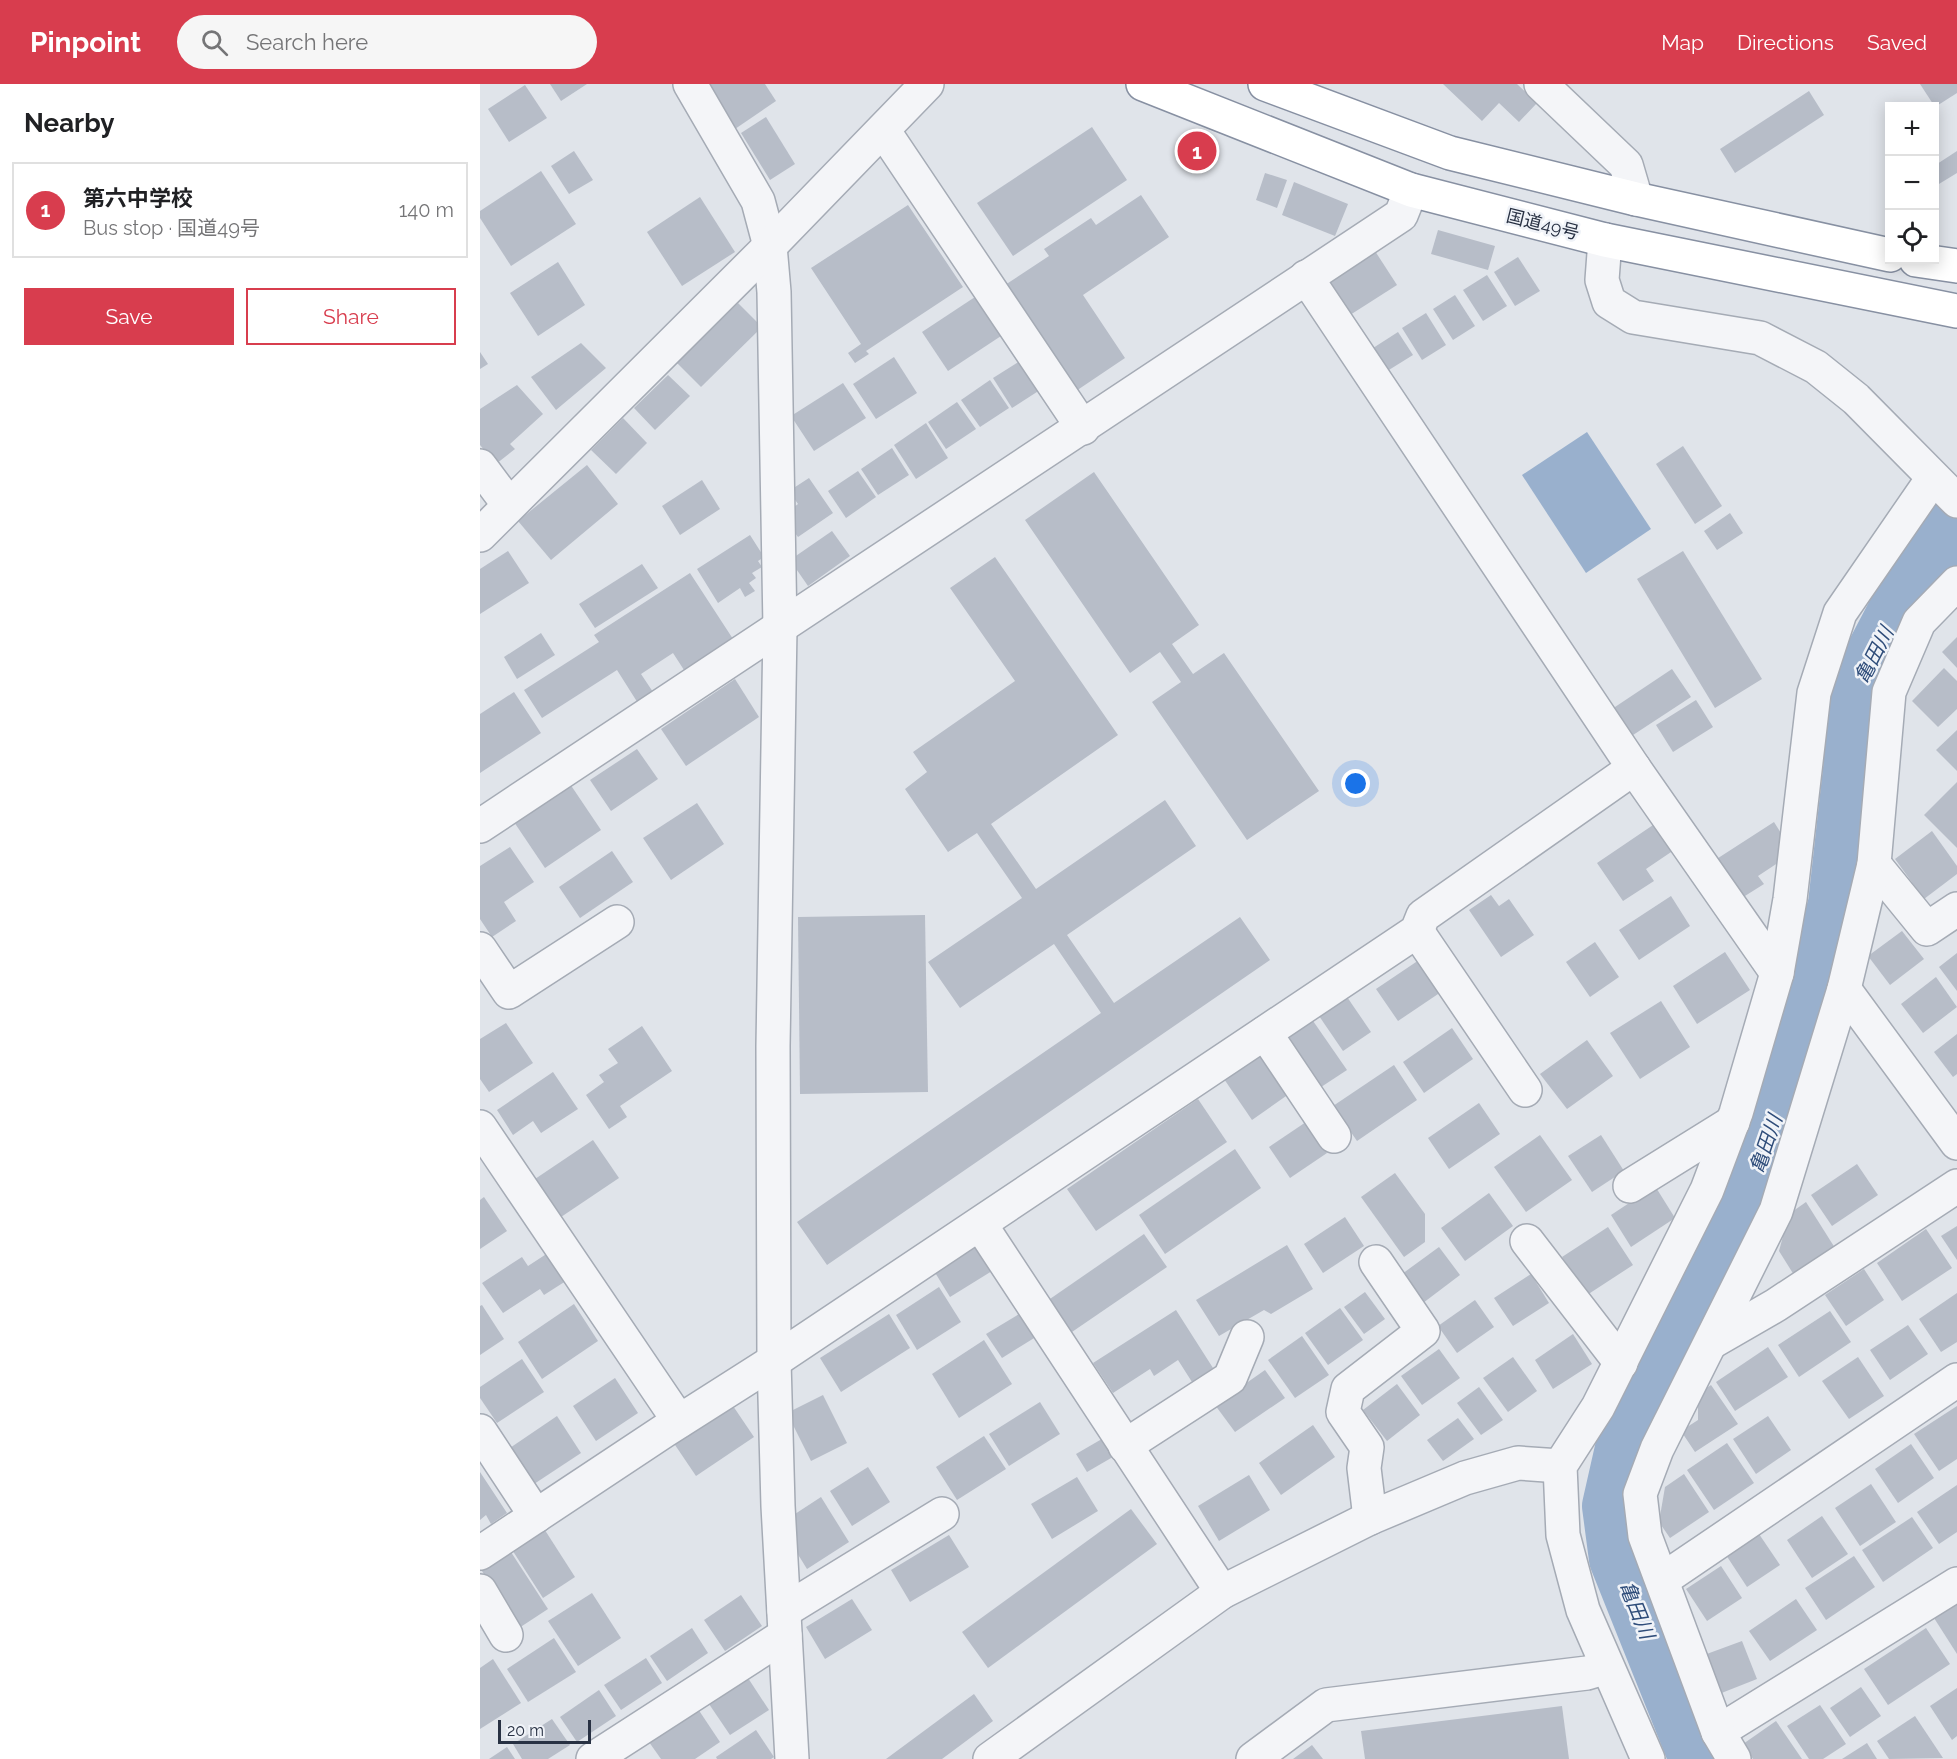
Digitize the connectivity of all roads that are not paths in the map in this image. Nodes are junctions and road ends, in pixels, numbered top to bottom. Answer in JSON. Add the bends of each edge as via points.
{"nodes":[{"id":1,"x":690,"y":84,"type":"edge"},
{"id":2,"x":927,"y":84,"type":"edge"},
{"id":3,"x":1143,"y":84,"type":"edge"},
{"id":4,"x":1265,"y":84,"type":"edge"},
{"id":5,"x":1541,"y":84,"type":"edge"},
{"id":6,"x":883,"y":130,"type":"junction"},
{"id":7,"x":1411,"y":190,"type":"junction"},
{"id":8,"x":1636,"y":199,"type":"junction"},
{"id":9,"x":1605,"y":240,"type":"junction"},
{"id":10,"x":770,"y":246,"type":"junction"},
{"id":11,"x":1885,"y":254,"type":"edge"},
{"id":12,"x":1939,"y":263,"type":"edge"},
{"id":13,"x":1957,"y":266,"type":"edge"},
{"id":14,"x":1306,"y":277,"type":"junction"},
{"id":15,"x":1957,"y":311,"type":"edge"},
{"id":16,"x":1083,"y":428,"type":"junction"},
{"id":17,"x":480,"y":466,"type":"edge"},
{"id":18,"x":1933,"y":478,"type":"junction"},
{"id":19,"x":1957,"y":501,"type":"edge"},
{"id":20,"x":509,"y":505,"type":"junction"},
{"id":21,"x":480,"y":535,"type":"edge"},
{"id":22,"x":1957,"y":583,"type":"edge"},
{"id":23,"x":780,"y":628,"type":"junction"},
{"id":24,"x":1634,"y":768,"type":"junction"},
{"id":25,"x":480,"y":826,"type":"edge"},
{"id":26,"x":1874,"y":864,"type":"junction"},
{"id":27,"x":1957,"y":909,"type":"edge"},
{"id":28,"x":616,"y":922,"type":"dead end"},
{"id":29,"x":1417,"y":931,"type":"junction"},
{"id":30,"x":480,"y":949,"type":"edge"},
{"id":31,"x":1777,"y":973,"type":"junction"},
{"id":32,"x":1844,"y":989,"type":"junction"},
{"id":33,"x":1265,"y":1033,"type":"junction"},
{"id":34,"x":1525,"y":1090,"type":"dead end"},
{"id":35,"x":1732,"y":1122,"type":"junction"},
{"id":36,"x":480,"y":1127,"type":"edge"},
{"id":37,"x":1334,"y":1136,"type":"dead end"},
{"id":38,"x":1957,"y":1143,"type":"edge"},
{"id":39,"x":1630,"y":1186,"type":"dead end"},
{"id":40,"x":1957,"y":1186,"type":"edge"},
{"id":41,"x":980,"y":1224,"type":"junction"},
{"id":42,"x":1527,"y":1241,"type":"dead end"},
{"id":43,"x":1376,"y":1262,"type":"dead end"},
{"id":44,"x":1247,"y":1337,"type":"dead end"},
{"id":45,"x":1712,"y":1342,"type":"junction"},
{"id":46,"x":774,"y":1361,"type":"junction"},
{"id":47,"x":1621,"y":1363,"type":"junction"},
{"id":48,"x":1957,"y":1380,"type":"edge"},
{"id":49,"x":679,"y":1421,"type":"junction"},
{"id":50,"x":480,"y":1431,"type":"edge"},
{"id":51,"x":1125,"y":1446,"type":"junction"},
{"id":52,"x":1560,"y":1466,"type":"junction"},
{"id":53,"x":942,"y":1514,"type":"dead end"},
{"id":54,"x":537,"y":1515,"type":"junction"},
{"id":55,"x":1370,"y":1518,"type":"junction"},
{"id":56,"x":480,"y":1553,"type":"edge"},
{"id":57,"x":1662,"y":1580,"type":"junction"},
{"id":58,"x":1957,"y":1584,"type":"edge"},
{"id":59,"x":480,"y":1592,"type":"edge"},
{"id":60,"x":1222,"y":1592,"type":"junction"},
{"id":61,"x":784,"y":1623,"type":"junction"},
{"id":62,"x":506,"y":1635,"type":"dead end"},
{"id":63,"x":1607,"y":1667,"type":"junction"},
{"id":64,"x":1726,"y":1746,"type":"edge"},
{"id":65,"x":593,"y":1759,"type":"edge"},
{"id":66,"x":792,"y":1759,"type":"edge"},
{"id":67,"x":990,"y":1759,"type":"edge"},
{"id":68,"x":1253,"y":1759,"type":"edge"},
{"id":69,"x":1648,"y":1759,"type":"edge"}],
"edges":[{"from":1,"to":10,"type":"street","via":[[758,201]]},
{"from":2,"to":6,"type":"street"},
{"from":3,"to":7,"type":"highway","name":"国道49号"},
{"from":4,"to":8,"type":"highway","via":[[1450,153]]},
{"from":5,"to":8,"type":"street","via":[[1626,165]]},
{"from":6,"to":10,"type":"street"},
{"from":6,"to":16,"type":"street"},
{"from":7,"to":9,"type":"highway","name":"国道49号"},
{"from":7,"to":14,"type":"street","via":[[1401,215]]},
{"from":8,"to":11,"type":"highway"},
{"from":9,"to":15,"type":"highway","name":"国道49号"},
{"from":9,"to":18,"type":"street","via":[[1602,280],[1609,302],[1633,318],[1760,338],[1816,367],[1856,399]]},
{"from":10,"to":20,"type":"street"},
{"from":10,"to":23,"type":"street"},
{"from":12,"to":13,"type":"highway"},
{"from":14,"to":16,"type":"street"},
{"from":14,"to":24,"type":"street"},
{"from":16,"to":23,"type":"street"},
{"from":17,"to":20,"type":"street"},
{"from":18,"to":19,"type":"street"},
{"from":18,"to":31,"type":"street","via":[[1840,614],[1814,693],[1790,899]]},
{"from":20,"to":21,"type":"street"},
{"from":22,"to":26,"type":"street","via":[[1919,622],[1889,692]]},
{"from":23,"to":25,"type":"street"},
{"from":23,"to":46,"type":"street","via":[[773,1046]]},
{"from":24,"to":29,"type":"street","via":[[1423,916]]},
{"from":24,"to":31,"type":"street"},
{"from":26,"to":27,"type":"street","via":[[1927,929]]},
{"from":26,"to":32,"type":"street"},
{"from":28,"to":30,"type":"street","via":[[509,992]]},
{"from":29,"to":33,"type":"street"},
{"from":29,"to":34,"type":"street"},
{"from":31,"to":35,"type":"street"},
{"from":32,"to":38,"type":"street"},
{"from":32,"to":45,"type":"street","via":[[1776,1211]]},
{"from":33,"to":37,"type":"street"},
{"from":33,"to":41,"type":"street"},
{"from":35,"to":39,"type":"street"},
{"from":35,"to":47,"type":"street","via":[[1707,1190]]},
{"from":36,"to":49,"type":"street"},
{"from":40,"to":45,"type":"street","via":[[1776,1305]]},
{"from":41,"to":46,"type":"street"},
{"from":41,"to":51,"type":"street"},
{"from":42,"to":47,"type":"street"},
{"from":43,"to":55,"type":"street","via":[[1423,1331],[1348,1389],[1343,1412],[1367,1447],[1364,1468]]},
{"from":44,"to":51,"type":"street","via":[[1230,1378]]},
{"from":45,"to":57,"type":"street","via":[[1657,1449],[1640,1494],[1645,1536]]},
{"from":46,"to":49,"type":"street"},
{"from":46,"to":61,"type":"street"},
{"from":47,"to":52,"type":"street"},
{"from":48,"to":57,"type":"street"},
{"from":49,"to":54,"type":"street"},
{"from":50,"to":54,"type":"street"},
{"from":51,"to":60,"type":"street"},
{"from":52,"to":55,"type":"street","via":[[1518,1463],[1465,1478]]},
{"from":52,"to":63,"type":"street","via":[[1563,1535],[1582,1610]]},
{"from":53,"to":61,"type":"street"},
{"from":54,"to":56,"type":"street"},
{"from":55,"to":60,"type":"street"},
{"from":57,"to":64,"type":"street"},
{"from":58,"to":64,"type":"street"},
{"from":59,"to":62,"type":"street"},
{"from":60,"to":67,"type":"street"},
{"from":61,"to":65,"type":"street"},
{"from":61,"to":66,"type":"street"},
{"from":63,"to":68,"type":"street","via":[[1587,1673],[1326,1705]]},
{"from":63,"to":69,"type":"street"}]}
